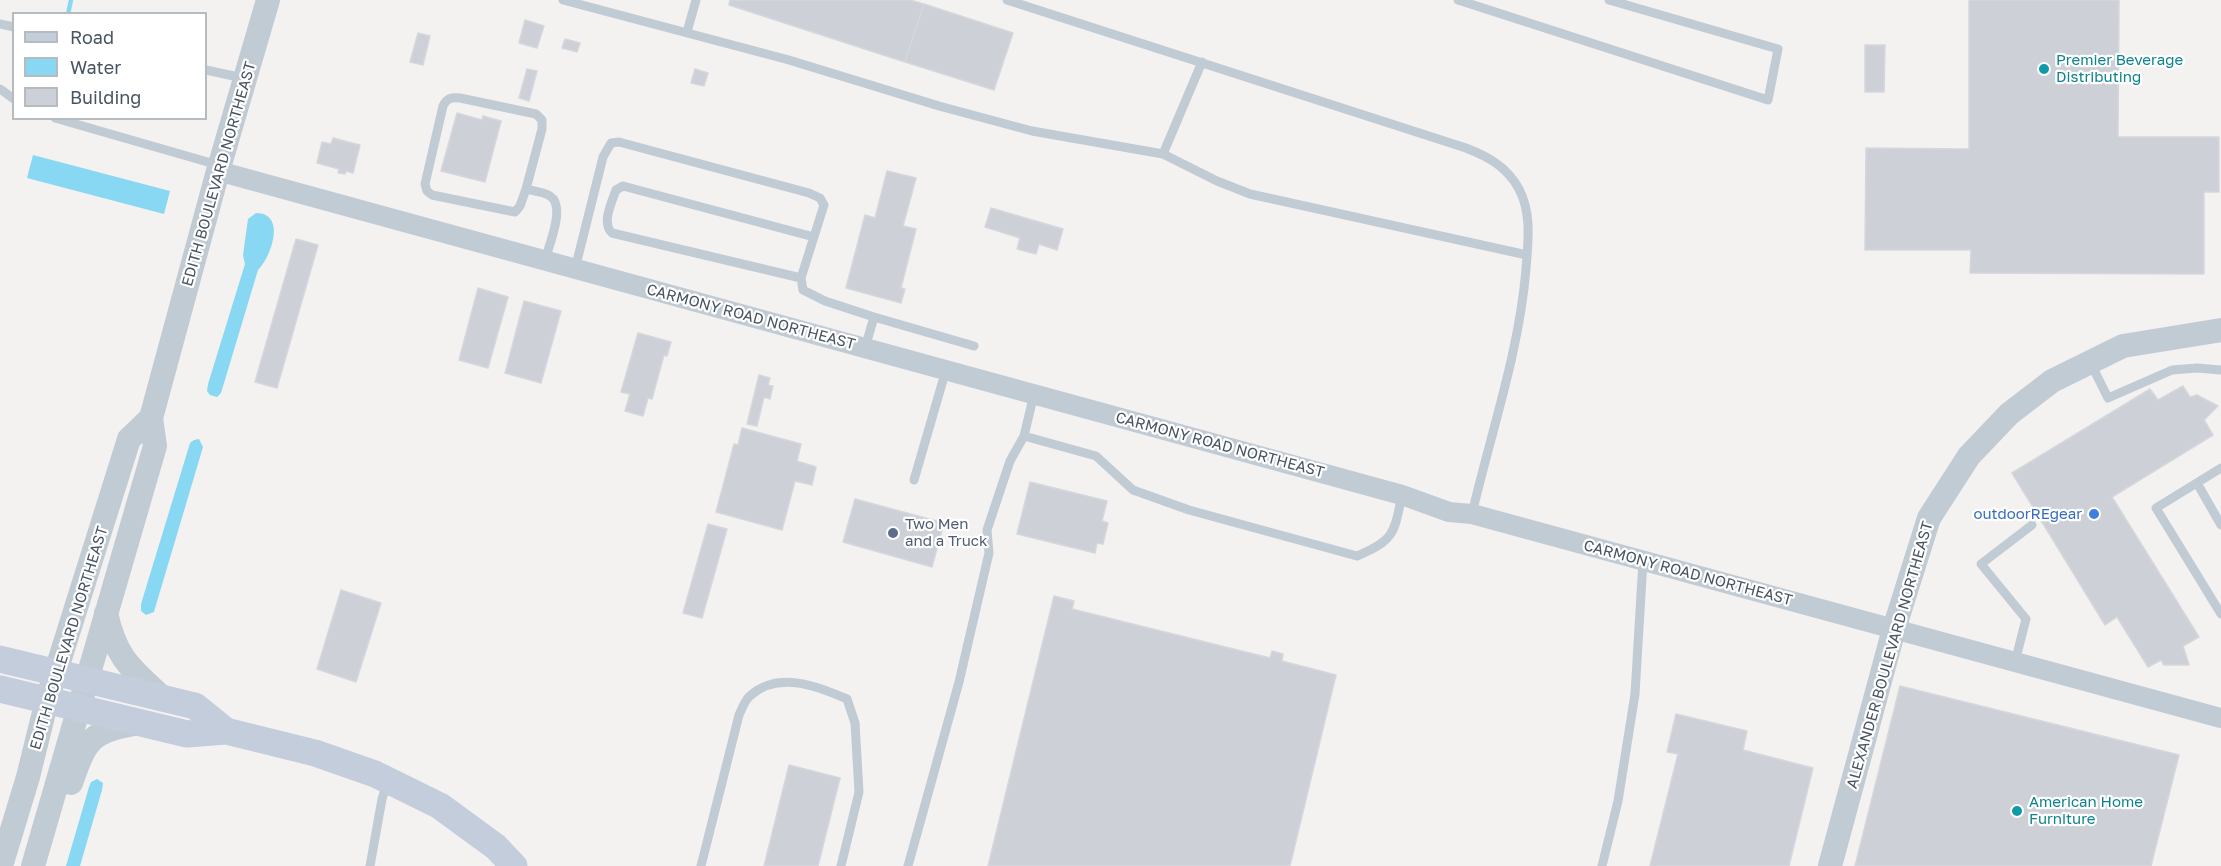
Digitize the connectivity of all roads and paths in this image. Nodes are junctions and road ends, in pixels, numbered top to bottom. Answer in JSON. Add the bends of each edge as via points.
{"nodes":[{"id":1,"x":268,"y":0,"type":"edge"},
{"id":2,"x":563,"y":0,"type":"edge"},
{"id":3,"x":696,"y":0,"type":"edge"},
{"id":4,"x":1007,"y":0,"type":"edge"},
{"id":5,"x":1458,"y":0,"type":"edge"},
{"id":6,"x":1609,"y":0,"type":"edge"},
{"id":7,"x":687,"y":32,"type":"junction"},
{"id":8,"x":1202,"y":62,"type":"junction"},
{"id":9,"x":207,"y":70,"type":"edge"},
{"id":10,"x":246,"y":78,"type":"junction"},
{"id":11,"x":61,"y":120,"type":"edge"},
{"id":12,"x":1163,"y":154,"type":"junction"},
{"id":13,"x":219,"y":169,"type":"junction"},
{"id":14,"x":526,"y":189,"type":"junction"},
{"id":15,"x":814,"y":237,"type":"junction"},
{"id":16,"x":1527,"y":255,"type":"junction"},
{"id":17,"x":545,"y":260,"type":"junction"},
{"id":18,"x":575,"y":268,"type":"junction"},
{"id":19,"x":801,"y":279,"type":"junction"},
{"id":20,"x":874,"y":317,"type":"junction"},
{"id":21,"x":2221,"y":330,"type":"edge"},
{"id":22,"x":974,"y":346,"type":"dead end"},
{"id":23,"x":865,"y":348,"type":"junction"},
{"id":24,"x":2090,"y":362,"type":"junction"},
{"id":25,"x":946,"y":370,"type":"junction"},
{"id":26,"x":2221,"y":370,"type":"edge"},
{"id":27,"x":1034,"y":394,"type":"junction"},
{"id":28,"x":151,"y":418,"type":"junction"},
{"id":29,"x":1024,"y":436,"type":"junction"},
{"id":30,"x":2221,"y":468,"type":"edge"},
{"id":31,"x":914,"y":480,"type":"dead end"},
{"id":32,"x":2197,"y":483,"type":"junction"},
{"id":33,"x":1402,"y":495,"type":"junction"},
{"id":34,"x":1472,"y":514,"type":"junction"},
{"id":35,"x":2032,"y":525,"type":"dead end"},
{"id":36,"x":2221,"y":525,"type":"edge"},
{"id":37,"x":1643,"y":561,"type":"junction"},
{"id":38,"x":2220,"y":610,"type":"edge"},
{"id":39,"x":106,"y":613,"type":"junction"},
{"id":40,"x":1894,"y":629,"type":"junction"},
{"id":41,"x":0,"y":658,"type":"edge"},
{"id":42,"x":2015,"y":662,"type":"junction"},
{"id":43,"x":56,"y":672,"type":"junction"},
{"id":44,"x":87,"y":679,"type":"junction"},
{"id":45,"x":0,"y":689,"type":"edge"},
{"id":46,"x":163,"y":698,"type":"junction"},
{"id":47,"x":47,"y":700,"type":"junction"},
{"id":48,"x":78,"y":708,"type":"junction"},
{"id":49,"x":2221,"y":718,"type":"edge"},
{"id":50,"x":139,"y":723,"type":"junction"},
{"id":51,"x":226,"y":731,"type":"junction"},
{"id":52,"x":388,"y":780,"type":"junction"},
{"id":53,"x":2,"y":854,"type":"edge"},
{"id":54,"x":33,"y":866,"type":"edge"},
{"id":55,"x":48,"y":866,"type":"edge"},
{"id":56,"x":370,"y":866,"type":"edge"},
{"id":57,"x":514,"y":866,"type":"edge"},
{"id":58,"x":701,"y":866,"type":"edge"},
{"id":59,"x":841,"y":866,"type":"edge"},
{"id":60,"x":908,"y":866,"type":"edge"},
{"id":61,"x":1602,"y":866,"type":"edge"},
{"id":62,"x":1830,"y":866,"type":"edge"}],
"edges":[{"from":1,"to":10,"type":"street","name":"EDITH BOULEVARD NORTHEAST"},
{"from":2,"to":7,"type":"lane"},
{"from":3,"to":7,"type":"lane"},
{"from":4,"to":8,"type":"lane"},
{"from":5,"to":6,"type":"lane","via":[[1768,100],[1778,49]]},
{"from":7,"to":12,"type":"lane","via":[[1032,131]]},
{"from":8,"to":12,"type":"lane"},
{"from":8,"to":16,"type":"lane","via":[[1490,158],[1501,165],[1519,190],[1529,226]]},
{"from":9,"to":10,"type":"lane"},
{"from":10,"to":13,"type":"street","name":"EDITH BOULEVARD NORTHEAST"},
{"from":11,"to":13,"type":"lane"},
{"from":12,"to":16,"type":"lane","via":[[1250,194]]},
{"from":13,"to":17,"type":"street","name":"CARMONY ROAD NORTHEAST"},
{"from":13,"to":28,"type":"street","name":"EDITH BOULEVARD NORTHEAST"},
{"from":14,"to":14,"type":"lane","via":[[542,120],[536,114],[460,98],[446,100],[425,184],[427,190],[432,195],[515,212]]},
{"from":14,"to":17,"type":"lane","via":[[549,195],[557,204],[558,214]]},
{"from":15,"to":18,"type":"lane","via":[[824,205],[820,198],[619,142],[611,143],[603,156]]},
{"from":15,"to":19,"type":"lane"},
{"from":15,"to":19,"type":"lane","via":[[623,186],[616,190],[607,222],[612,233]]},
{"from":16,"to":34,"type":"lane","via":[[1517,338]]},
{"from":17,"to":18,"type":"street","name":"CARMONY ROAD NORTHEAST"},
{"from":18,"to":23,"type":"street","name":"CARMONY ROAD NORTHEAST"},
{"from":19,"to":20,"type":"lane","via":[[802,290]]},
{"from":20,"to":22,"type":"lane"},
{"from":20,"to":23,"type":"lane"},
{"from":21,"to":24,"type":"street","name":"ALEXANDER BOULEVARD NORTHEAST","via":[[2123,346]]},
{"from":23,"to":25,"type":"street","name":"CARMONY ROAD NORTHEAST"},
{"from":24,"to":26,"type":"lane","via":[[2108,398],[2172,370]]},
{"from":24,"to":40,"type":"street","name":"ALEXANDER BOULEVARD NORTHEAST","via":[[2052,381],[2009,414],[1969,456],[1929,518]]},
{"from":25,"to":27,"type":"street","name":"CARMONY ROAD NORTHEAST"},
{"from":25,"to":31,"type":"lane"},
{"from":27,"to":29,"type":"lane"},
{"from":27,"to":33,"type":"street","name":"CARMONY ROAD NORTHEAST"},
{"from":28,"to":39,"type":"street","name":"EDITH BOULEVARD NORTHEAST","via":[[155,446]]},
{"from":28,"to":43,"type":"street","name":"EDITH BOULEVARD NORTHEAST","via":[[129,439]]},
{"from":29,"to":33,"type":"lane","via":[[1096,456],[1133,490],[1189,510],[1358,556],[1380,546],[1395,529]]},
{"from":29,"to":60,"type":"lane","via":[[1010,461],[987,530],[989,553],[959,682]]},
{"from":30,"to":32,"type":"lane"},
{"from":32,"to":36,"type":"lane"},
{"from":32,"to":38,"type":"lane","via":[[2156,508]]},
{"from":33,"to":34,"type":"street","name":"CARMONY ROAD NORTHEAST","via":[[1449,512]]},
{"from":34,"to":37,"type":"street","name":"CARMONY ROAD NORTHEAST"},
{"from":35,"to":42,"type":"lane","via":[[1981,564],[2026,619]]},
{"from":37,"to":40,"type":"street","name":"CARMONY ROAD NORTHEAST"},
{"from":37,"to":61,"type":"lane","via":[[1635,694],[1618,801]]},
{"from":39,"to":44,"type":"street","name":"EDITH BOULEVARD NORTHEAST"},
{"from":39,"to":46,"type":"street","via":[[111,637],[123,660]]},
{"from":40,"to":42,"type":"street","name":"CARMONY ROAD NORTHEAST"},
{"from":40,"to":62,"type":"street","name":"ALEXANDER BOULEVARD NORTHEAST"},
{"from":41,"to":43,"type":"main road"},
{"from":42,"to":49,"type":"street","name":"CARMONY ROAD NORTHEAST"},
{"from":43,"to":44,"type":"main road"},
{"from":43,"to":47,"type":"street","name":"EDITH BOULEVARD NORTHEAST"},
{"from":44,"to":46,"type":"main road"},
{"from":44,"to":48,"type":"street","name":"EDITH BOULEVARD NORTHEAST"},
{"from":45,"to":47,"type":"main road"},
{"from":46,"to":51,"type":"main road","via":[[195,706]]},
{"from":47,"to":48,"type":"main road"},
{"from":47,"to":53,"type":"street","name":"EDITH BOULEVARD NORTHEAST","via":[[28,777]]},
{"from":48,"to":50,"type":"main road"},
{"from":48,"to":54,"type":"street","name":"EDITH BOULEVARD NORTHEAST"},
{"from":50,"to":51,"type":"main road","via":[[187,734]]},
{"from":50,"to":55,"type":"street","via":[[108,729],[87,745],[64,805]]},
{"from":51,"to":52,"type":"main road","via":[[315,753]]},
{"from":52,"to":56,"type":"lane"},
{"from":52,"to":57,"type":"main road","via":[[440,806],[496,847]]},
{"from":58,"to":59,"type":"lane","via":[[739,715],[750,695],[777,681],[817,686],[847,699],[855,723],[859,792]]}]}
